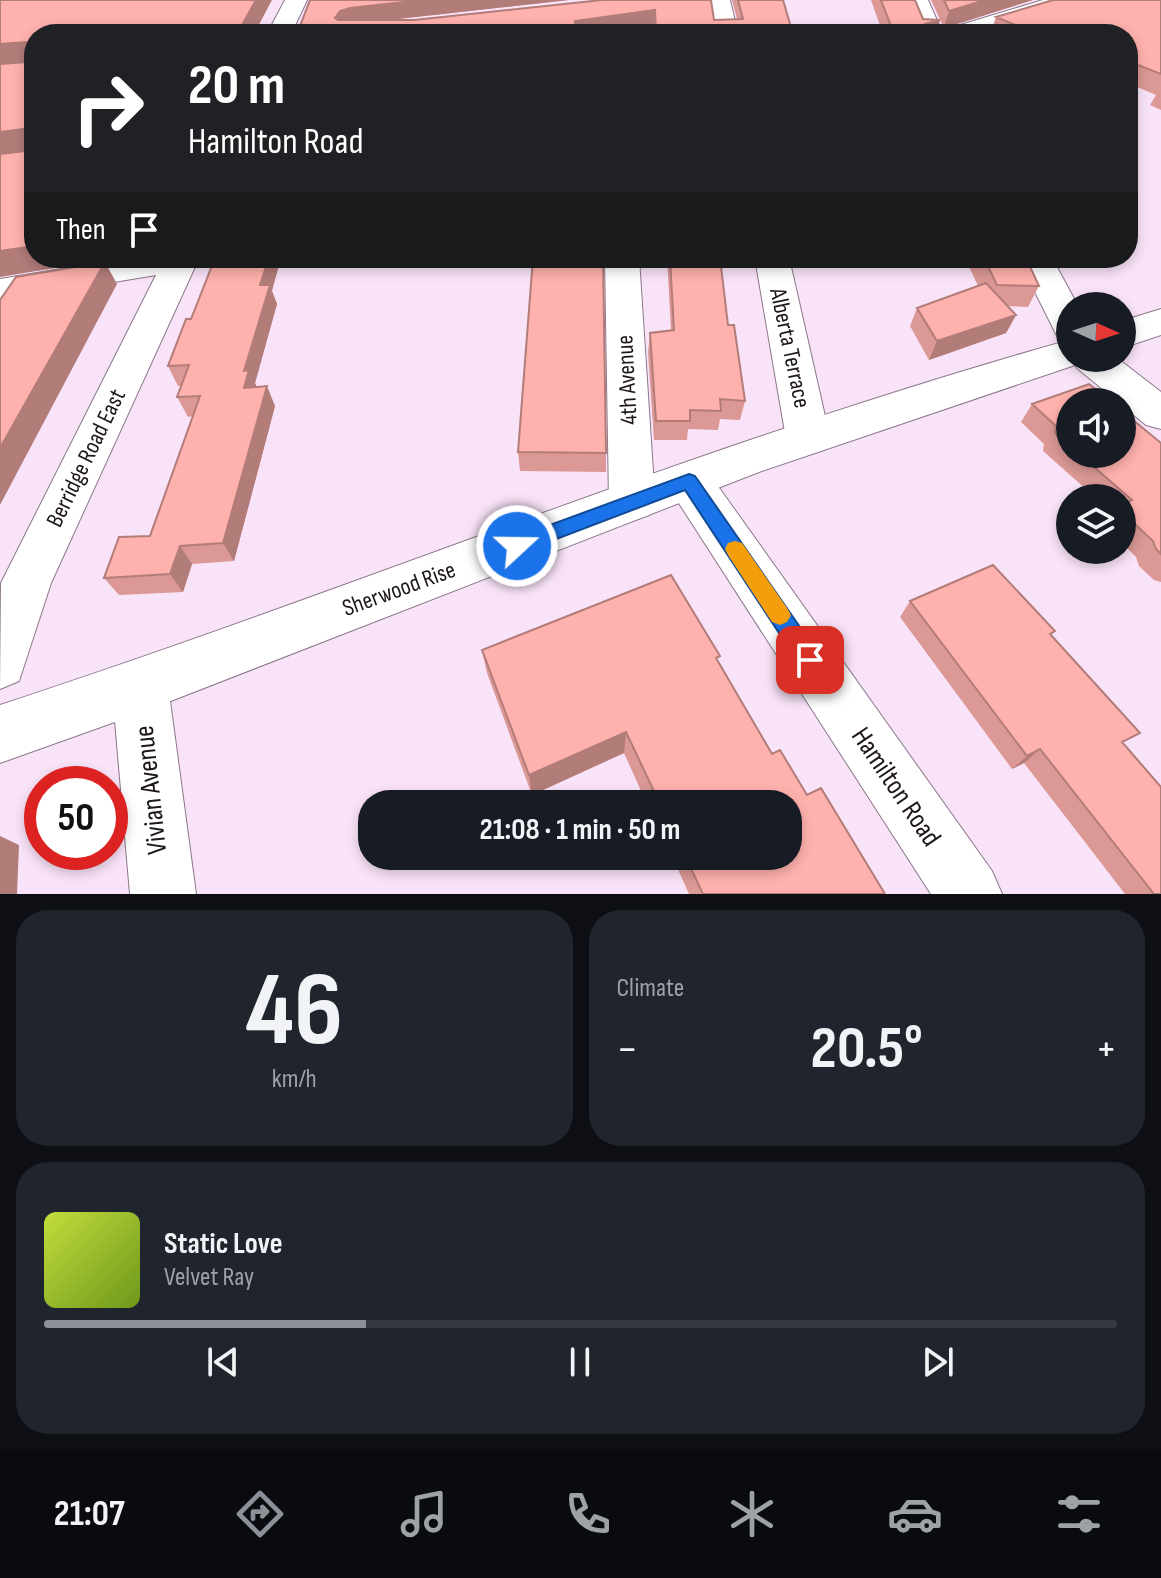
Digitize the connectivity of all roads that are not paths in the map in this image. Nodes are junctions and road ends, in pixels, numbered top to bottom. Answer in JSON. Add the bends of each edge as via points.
{"nodes":[{"id":1,"x":296,"y":0,"type":"edge"},
{"id":2,"x":719,"y":0,"type":"edge"},
{"id":3,"x":917,"y":0,"type":"edge"},
{"id":4,"x":1067,"y":0,"type":"edge"},
{"id":5,"x":284,"y":24,"type":"edge"},
{"id":6,"x":724,"y":24,"type":"edge"},
{"id":7,"x":927,"y":24,"type":"edge"},
{"id":8,"x":988,"y":24,"type":"edge"},
{"id":9,"x":129,"y":268,"type":"edge"},
{"id":10,"x":178,"y":268,"type":"edge"},
{"id":11,"x":622,"y":268,"type":"edge"},
{"id":12,"x":774,"y":268,"type":"edge"},
{"id":13,"x":1040,"y":268,"type":"edge"},
{"id":14,"x":0,"y":290,"type":"edge"},
{"id":15,"x":1056,"y":299,"type":"edge"},
{"id":16,"x":1161,"y":321,"type":"edge"},
{"id":17,"x":1136,"y":330,"type":"edge"},
{"id":18,"x":1056,"y":358,"type":"edge"},
{"id":19,"x":1108,"y":372,"type":"edge"},
{"id":20,"x":1161,"y":414,"type":"edge"},
{"id":21,"x":808,"y":438,"type":"junction"},
{"id":22,"x":689,"y":481,"type":"junction"},
{"id":23,"x":632,"y":502,"type":"junction"},
{"id":24,"x":0,"y":663,"type":"edge"},
{"id":25,"x":140,"y":686,"type":"junction"},
{"id":26,"x":0,"y":734,"type":"edge"},
{"id":27,"x":163,"y":894,"type":"edge"},
{"id":28,"x":969,"y":894,"type":"edge"}],
"edges":[{"from":1,"to":5,"type":"street"},
{"from":2,"to":6,"type":"street"},
{"from":3,"to":7,"type":"street"},
{"from":4,"to":8,"type":"street"},
{"from":9,"to":14,"type":"street"},
{"from":10,"to":24,"type":"street","name":"Berridge Road East","via":[[26,583]]},
{"from":11,"to":23,"type":"street","name":"4th Avenue"},
{"from":12,"to":21,"type":"street","name":"Alberta Terrace"},
{"from":13,"to":15,"type":"street"},
{"from":16,"to":17,"type":"street"},
{"from":18,"to":21,"type":"street","name":"Sherwood Rise"},
{"from":19,"to":20,"type":"street"},
{"from":21,"to":22,"type":"street","name":"Sherwood Rise"},
{"from":22,"to":23,"type":"street","name":"Sherwood Rise"},
{"from":22,"to":28,"type":"street","name":"Hamilton Road"},
{"from":23,"to":25,"type":"street","name":"Sherwood Rise"},
{"from":25,"to":26,"type":"street","name":"Sherwood Rise"},
{"from":25,"to":27,"type":"street","name":"Vivian Avenue"}]}
